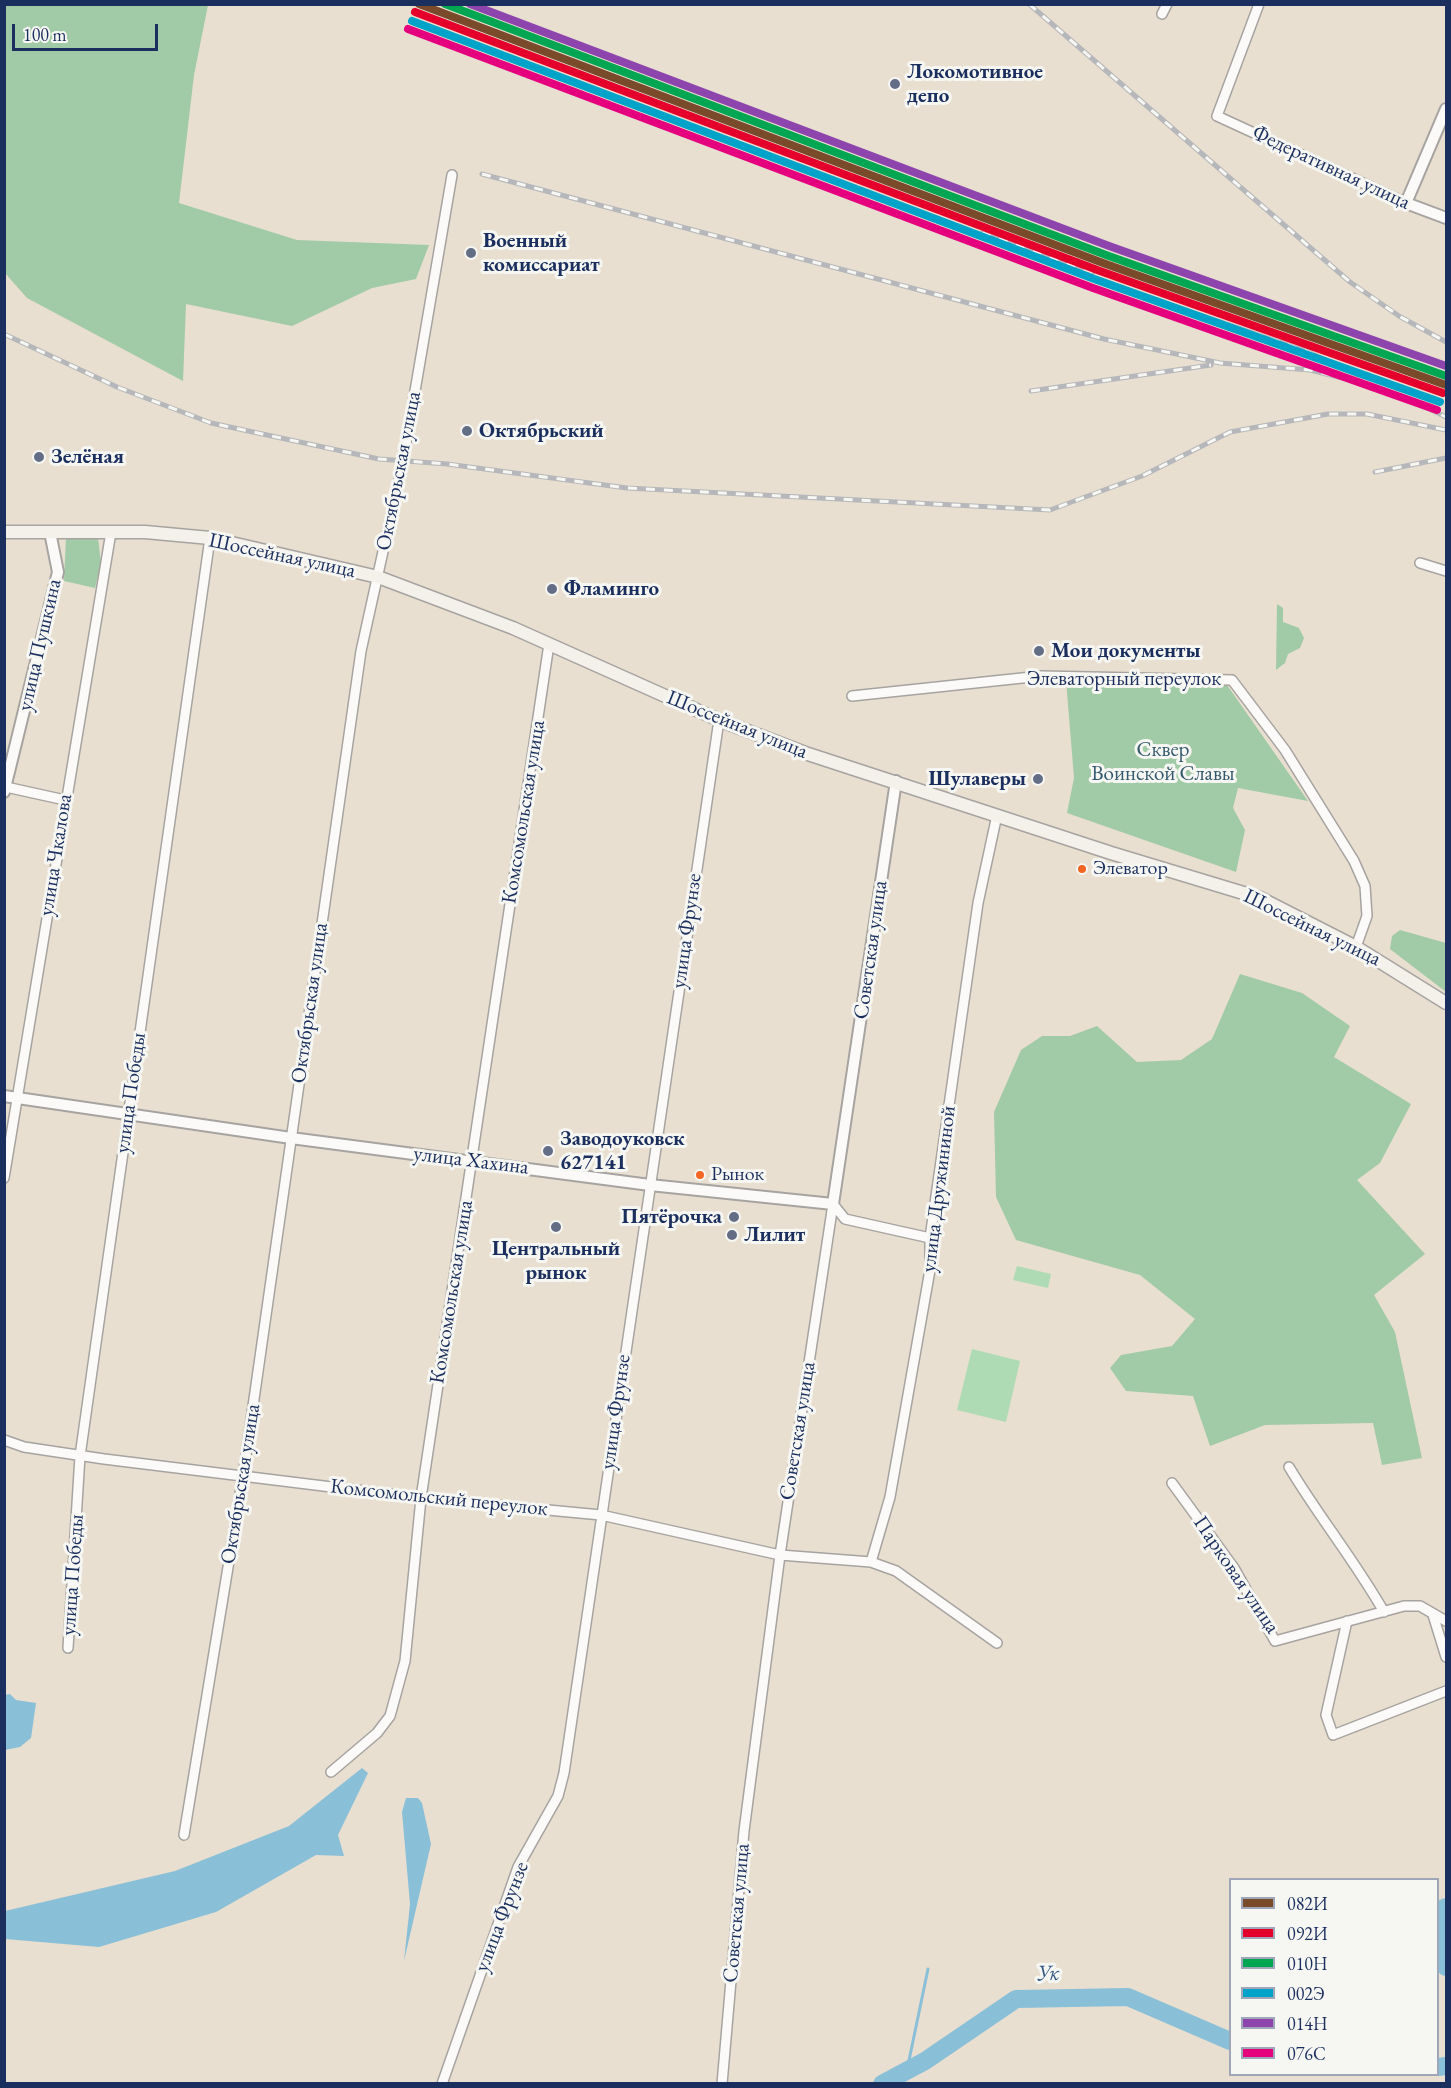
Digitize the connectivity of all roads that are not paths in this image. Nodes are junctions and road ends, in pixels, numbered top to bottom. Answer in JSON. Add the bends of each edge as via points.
{"nodes":[{"id":1,"x":1167,"y":4,"type":"edge"},
{"id":2,"x":1258,"y":4,"type":"edge"},
{"id":3,"x":1162,"y":14,"type":"dead end"},
{"id":4,"x":1446,"y":109,"type":"edge"},
{"id":5,"x":453,"y":175,"type":"dead end"},
{"id":6,"x":1406,"y":203,"type":"junction"},
{"id":7,"x":1446,"y":218,"type":"edge"},
{"id":8,"x":4,"y":532,"type":"edge"},
{"id":9,"x":50,"y":532,"type":"junction"},
{"id":10,"x":111,"y":532,"type":"junction"},
{"id":11,"x":210,"y":538,"type":"junction"},
{"id":12,"x":1420,"y":563,"type":"dead end"},
{"id":13,"x":1446,"y":571,"type":"edge"},
{"id":14,"x":378,"y":577,"type":"junction"},
{"id":15,"x":549,"y":644,"type":"junction"},
{"id":16,"x":852,"y":696,"type":"dead end"},
{"id":17,"x":718,"y":720,"type":"junction"},
{"id":18,"x":896,"y":781,"type":"junction"},
{"id":19,"x":5,"y":789,"type":"edge"},
{"id":20,"x":65,"y":800,"type":"junction"},
{"id":21,"x":997,"y":814,"type":"junction"},
{"id":22,"x":1356,"y":947,"type":"junction"},
{"id":23,"x":1446,"y":1003,"type":"edge"},
{"id":24,"x":4,"y":1096,"type":"edge"},
{"id":25,"x":18,"y":1099,"type":"junction"},
{"id":26,"x":128,"y":1115,"type":"junction"},
{"id":27,"x":291,"y":1138,"type":"junction"},
{"id":28,"x":471,"y":1161,"type":"junction"},
{"id":29,"x":4,"y":1178,"type":"edge"},
{"id":30,"x":650,"y":1185,"type":"junction"},
{"id":31,"x":833,"y":1204,"type":"junction"},
{"id":32,"x":930,"y":1238,"type":"junction"},
{"id":33,"x":4,"y":1440,"type":"edge"},
{"id":34,"x":80,"y":1456,"type":"junction"},
{"id":35,"x":1289,"y":1467,"type":"dead end"},
{"id":36,"x":243,"y":1476,"type":"junction"},
{"id":37,"x":1172,"y":1483,"type":"dead end"},
{"id":38,"x":421,"y":1498,"type":"junction"},
{"id":39,"x":601,"y":1515,"type":"junction"},
{"id":40,"x":780,"y":1555,"type":"junction"},
{"id":41,"x":872,"y":1562,"type":"junction"},
{"id":42,"x":1384,"y":1612,"type":"junction"},
{"id":43,"x":1433,"y":1615,"type":"junction"},
{"id":44,"x":1347,"y":1621,"type":"junction"},
{"id":45,"x":1446,"y":1621,"type":"edge"},
{"id":46,"x":997,"y":1643,"type":"dead end"},
{"id":47,"x":68,"y":1648,"type":"dead end"},
{"id":48,"x":1446,"y":1658,"type":"edge"},
{"id":49,"x":1446,"y":1691,"type":"edge"},
{"id":50,"x":331,"y":1772,"type":"dead end"},
{"id":51,"x":184,"y":1835,"type":"dead end"},
{"id":52,"x":442,"y":2084,"type":"edge"},
{"id":53,"x":722,"y":2084,"type":"edge"}],
"edges":[{"from":1,"to":3,"type":"street"},
{"from":2,"to":6,"type":"street","name":"Федеративная улица","via":[[1217,116]]},
{"from":4,"to":6,"type":"street"},
{"from":5,"to":14,"type":"street","name":"Октябрьская улица"},
{"from":6,"to":7,"type":"street","name":"Федеративная улица"},
{"from":8,"to":9,"type":"main road","name":"Шоссейная улица"},
{"from":9,"to":10,"type":"main road","name":"Шоссейная улица"},
{"from":9,"to":19,"type":"street","name":"улица Пушкина","via":[[58,572]]},
{"from":10,"to":11,"type":"main road","name":"Шоссейная улица"},
{"from":10,"to":20,"type":"street","name":"улица Чкалова"},
{"from":11,"to":14,"type":"main road","name":"Шоссейная улица"},
{"from":11,"to":26,"type":"street","name":"улица Победы"},
{"from":12,"to":13,"type":"street"},
{"from":14,"to":15,"type":"main road","name":"Шоссейная улица"},
{"from":14,"to":27,"type":"street","name":"Октябрьская улица","via":[[361,651]]},
{"from":15,"to":17,"type":"main road","name":"Шоссейная улица"},
{"from":15,"to":28,"type":"street","name":"Комсомольская улица"},
{"from":16,"to":22,"type":"street","name":"Элеваторный переулок","via":[[1041,676],[1232,680],[1285,750],[1354,861],[1365,886],[1367,916]]},
{"from":17,"to":18,"type":"main road","name":"Шоссейная улица"},
{"from":17,"to":30,"type":"street","name":"улица Фрунзе"},
{"from":18,"to":21,"type":"main road","name":"Шоссейная улица"},
{"from":18,"to":31,"type":"street","name":"Советская улица"},
{"from":19,"to":20,"type":"street"},
{"from":20,"to":25,"type":"street","name":"улица Чкалова"},
{"from":21,"to":22,"type":"main road","name":"Шоссейная улица","via":[[1260,898]]},
{"from":21,"to":32,"type":"street","name":"улица Дружининой","via":[[978,903]]},
{"from":22,"to":23,"type":"main road","name":"Шоссейная улица"},
{"from":24,"to":25,"type":"street","name":"улица Хахина"},
{"from":25,"to":26,"type":"street","name":"улица Хахина"},
{"from":25,"to":29,"type":"street","name":"улица Чкалова"},
{"from":26,"to":27,"type":"street","name":"улица Хахина"},
{"from":26,"to":34,"type":"street","name":"улица Победы"},
{"from":27,"to":28,"type":"street","name":"улица Хахина"},
{"from":27,"to":36,"type":"street","name":"Октябрьская улица"},
{"from":28,"to":30,"type":"street","name":"улица Хахина"},
{"from":28,"to":38,"type":"street","name":"Комсомольская улица"},
{"from":30,"to":31,"type":"street","name":"улица Хахина"},
{"from":30,"to":39,"type":"street","name":"улица Фрунзе"},
{"from":31,"to":32,"type":"street","via":[[845,1219]]},
{"from":31,"to":40,"type":"street","name":"Советская улица"},
{"from":32,"to":41,"type":"street","name":"улица Дружининой","via":[[930,1270],[890,1497]]},
{"from":33,"to":34,"type":"street","name":"Комсомольский переулок","via":[[24,1448]]},
{"from":34,"to":36,"type":"street","name":"Комсомольский переулок"},
{"from":34,"to":47,"type":"street","name":"улица Победы"},
{"from":35,"to":42,"type":"street","via":[[1315,1511],[1352,1557]]},
{"from":36,"to":38,"type":"street","name":"Комсомольский переулок"},
{"from":36,"to":51,"type":"street","name":"Октябрьская улица"},
{"from":37,"to":44,"type":"street","name":"Парковая улица","via":[[1234,1568],[1275,1641]]},
{"from":38,"to":39,"type":"street","name":"Комсомольский переулок"},
{"from":38,"to":50,"type":"street","name":"Комсомольская улица","via":[[405,1661],[390,1716],[377,1733]]},
{"from":39,"to":40,"type":"street","name":"Комсомольский переулок"},
{"from":39,"to":52,"type":"street","name":"улица Фрунзе","via":[[558,1796],[518,1867]]},
{"from":40,"to":41,"type":"street","name":"Комсомольский переулок"},
{"from":40,"to":53,"type":"street","name":"Советская улица","via":[[744,1831]]},
{"from":41,"to":46,"type":"street","via":[[896,1571]]},
{"from":42,"to":43,"type":"street","name":"Парковая улица","via":[[1412,1605]]},
{"from":42,"to":44,"type":"street","name":"Парковая улица"},
{"from":43,"to":45,"type":"street","name":"Парковая улица"},
{"from":43,"to":48,"type":"street"},
{"from":44,"to":49,"type":"street","via":[[1326,1715],[1333,1735]]}]}
